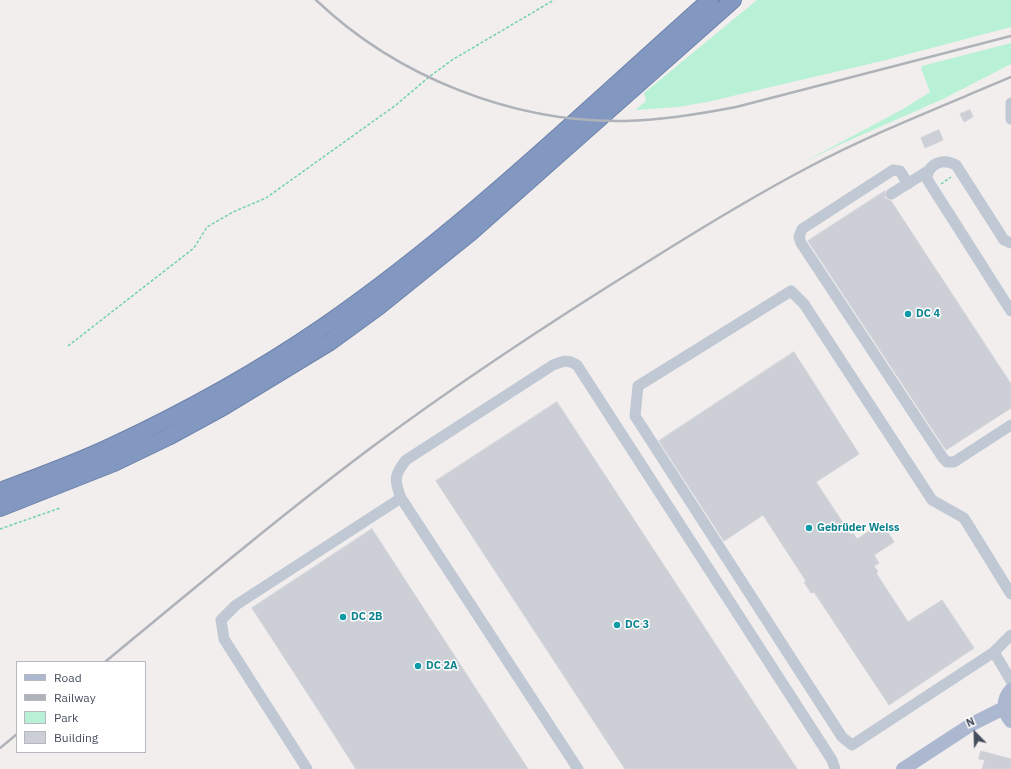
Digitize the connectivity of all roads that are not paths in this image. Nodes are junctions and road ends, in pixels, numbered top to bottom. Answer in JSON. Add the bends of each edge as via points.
{"nodes":[{"id":1,"x":710,"y":0,"type":"edge"},
{"id":2,"x":733,"y":0,"type":"edge"},
{"id":3,"x":1011,"y":103,"type":"edge"},
{"id":4,"x":1011,"y":119,"type":"edge"},
{"id":5,"x":928,"y":171,"type":"junction"},
{"id":6,"x":908,"y":184,"type":"junction"},
{"id":7,"x":891,"y":194,"type":"dead end"},
{"id":8,"x":1011,"y":242,"type":"edge"},
{"id":9,"x":1011,"y":311,"type":"edge"},
{"id":10,"x":1011,"y":425,"type":"edge"},
{"id":11,"x":0,"y":491,"type":"edge"},
{"id":12,"x":401,"y":498,"type":"junction"},
{"id":13,"x":0,"y":508,"type":"edge"},
{"id":14,"x":1011,"y":594,"type":"edge"},
{"id":15,"x":1011,"y":635,"type":"edge"},
{"id":16,"x":994,"y":652,"type":"junction"},
{"id":17,"x":1011,"y":681,"type":"edge"},
{"id":18,"x":1011,"y":690,"type":"edge"},
{"id":19,"x":1004,"y":708,"type":"junction"},
{"id":20,"x":1011,"y":721,"type":"edge"},
{"id":21,"x":307,"y":769,"type":"edge"},
{"id":22,"x":578,"y":769,"type":"edge"},
{"id":23,"x":834,"y":769,"type":"edge"},
{"id":24,"x":903,"y":769,"type":"edge"}],
"edges":[{"from":1,"to":11,"type":"highway","via":[[458,224],[322,328],[161,423],[108,448]]},
{"from":2,"to":13,"type":"highway","via":[[470,234],[330,342],[168,437],[114,463]]},
{"from":3,"to":4,"type":"lane"},
{"from":5,"to":6,"type":"lane"},
{"from":5,"to":8,"type":"lane","via":[[932,166],[944,162],[956,165],[1004,240]]},
{"from":5,"to":9,"type":"lane","via":[[927,179]]},
{"from":6,"to":7,"type":"lane"},
{"from":6,"to":10,"type":"lane","via":[[900,171],[893,170],[802,229],[799,240],[947,462],[954,462]]},
{"from":12,"to":21,"type":"lane","via":[[236,605],[221,620],[224,639]]},
{"from":12,"to":22,"type":"lane"},
{"from":12,"to":23,"type":"lane","via":[[395,483],[397,471],[406,460],[553,365],[564,360],[577,365],[832,760]]},
{"from":14,"to":16,"type":"lane","via":[[964,518],[932,500],[804,304],[791,291],[638,386],[635,416],[842,737],[852,745]]},
{"from":15,"to":16,"type":"lane"},
{"from":16,"to":17,"type":"lane"},
{"from":18,"to":19,"type":"main road"},
{"from":19,"to":20,"type":"main road"},
{"from":19,"to":24,"type":"main road","via":[[972,724]]}]}
